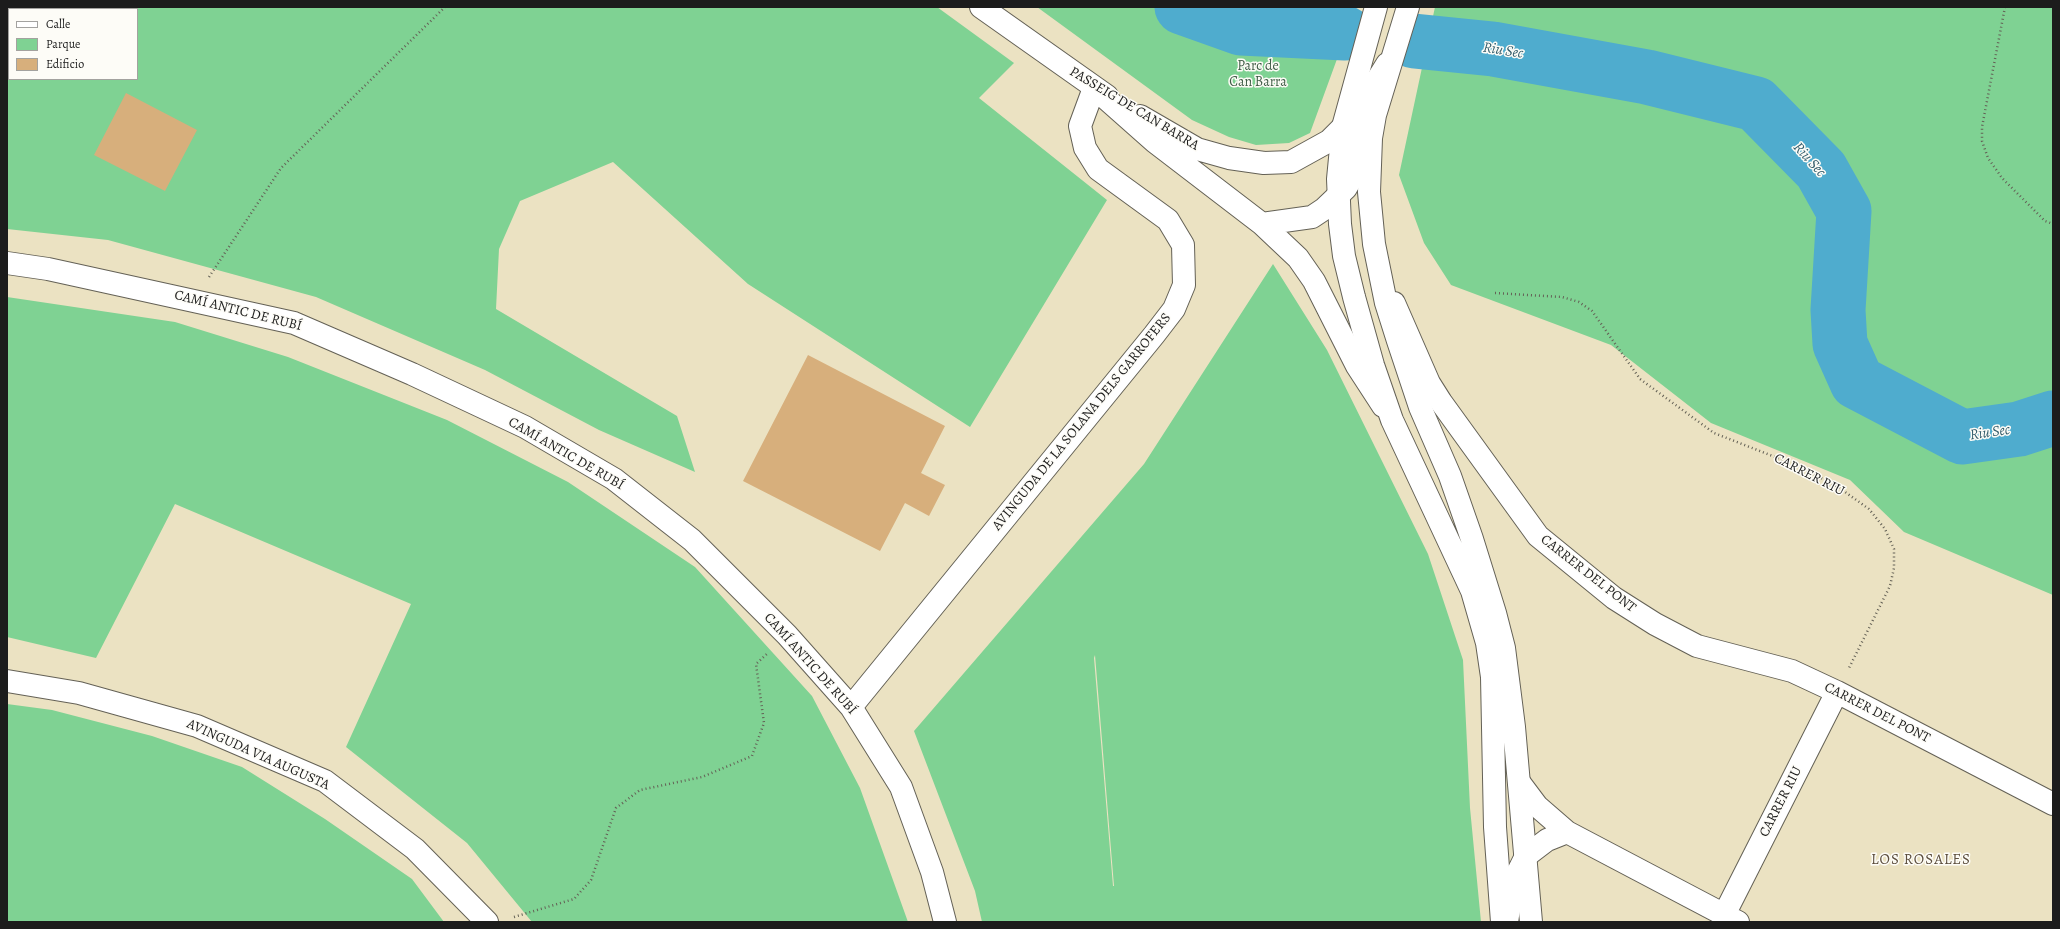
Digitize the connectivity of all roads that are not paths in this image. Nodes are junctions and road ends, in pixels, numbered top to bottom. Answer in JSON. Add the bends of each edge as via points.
{"nodes":[{"id":1,"x":981,"y":7,"type":"edge"},
{"id":2,"x":1376,"y":7,"type":"edge"},
{"id":3,"x":1408,"y":7,"type":"edge"},
{"id":4,"x":1392,"y":56,"type":"junction"},
{"id":5,"x":1094,"y":88,"type":"junction"},
{"id":6,"x":1343,"y":127,"type":"junction"},
{"id":7,"x":1338,"y":194,"type":"junction"},
{"id":8,"x":1262,"y":224,"type":"junction"},
{"id":9,"x":7,"y":263,"type":"edge"},
{"id":10,"x":1378,"y":267,"type":"junction"},
{"id":11,"x":1392,"y":420,"type":"junction"},
{"id":12,"x":7,"y":682,"type":"edge"},
{"id":13,"x":1837,"y":692,"type":"junction"},
{"id":14,"x":851,"y":707,"type":"junction"},
{"id":15,"x":1519,"y":782,"type":"junction"},
{"id":16,"x":2053,"y":804,"type":"edge"},
{"id":17,"x":1567,"y":832,"type":"junction"},
{"id":18,"x":1526,"y":856,"type":"junction"},
{"id":19,"x":1731,"y":918,"type":"edge"},
{"id":20,"x":497,"y":921,"type":"edge"},
{"id":21,"x":945,"y":922,"type":"edge"},
{"id":22,"x":1502,"y":922,"type":"edge"},
{"id":23,"x":1506,"y":922,"type":"edge"},
{"id":24,"x":1531,"y":922,"type":"edge"}],
"edges":[{"from":1,"to":5,"type":"street","name":"PASSEIG DE CAN BARRA"},
{"from":2,"to":6,"type":"street"},
{"from":3,"to":4,"type":"street"},
{"from":4,"to":7,"type":"street","via":[[1367,96],[1355,132],[1353,176],[1346,188]]},
{"from":4,"to":10,"type":"street","via":[[1371,138],[1369,192]]},
{"from":5,"to":6,"type":"street","name":"PASSEIG DE CAN BARRA","via":[[1197,149],[1229,158],[1264,163],[1291,162],[1329,141]]},
{"from":5,"to":8,"type":"street","via":[[1155,142]]},
{"from":5,"to":14,"type":"street","name":"AVINGUDA DE LA SOLANA DELS GARROFERS","via":[[1080,126],[1085,148],[1098,169],[1168,220],[1183,245],[1184,285],[1174,309],[1154,335]]},
{"from":6,"to":7,"type":"street"},
{"from":7,"to":8,"type":"street","via":[[1324,209],[1312,216]]},
{"from":7,"to":11,"type":"street","via":[[1344,256],[1373,365]]},
{"from":8,"to":11,"type":"street","via":[[1298,258],[1314,281],[1357,366]]},
{"from":9,"to":14,"type":"street","name":"CAMÍ ANTIC DE RUBÍ","via":[[48,269],[294,322],[525,427],[614,479],[692,540],[787,635]]},
{"from":10,"to":13,"type":"street","name":"CARRER DEL PONT","via":[[1429,383],[1538,536],[1614,598],[1697,646],[1792,671]]},
{"from":10,"to":15,"type":"street","via":[[1386,303],[1420,407],[1450,476],[1495,614],[1510,683]]},
{"from":11,"to":22,"type":"street","via":[[1472,591],[1487,643],[1492,678],[1495,827]]},
{"from":12,"to":20,"type":"street","name":"AVINGUDA VIA AUGUSTA","via":[[79,693],[197,726],[324,781],[415,849]]},
{"from":13,"to":16,"type":"street","name":"CARRER DEL PONT"},
{"from":13,"to":19,"type":"street","name":"CARRER RIU"},
{"from":14,"to":21,"type":"street","name":"CAMÍ ANTIC DE RUBÍ","via":[[901,787],[932,872]]},
{"from":15,"to":17,"type":"street","via":[[1537,806]]},
{"from":15,"to":18,"type":"street"},
{"from":17,"to":18,"type":"street","via":[[1547,840]]},
{"from":17,"to":19,"type":"street"},
{"from":18,"to":23,"type":"street","via":[[1513,882]]},
{"from":18,"to":24,"type":"street"}]}
